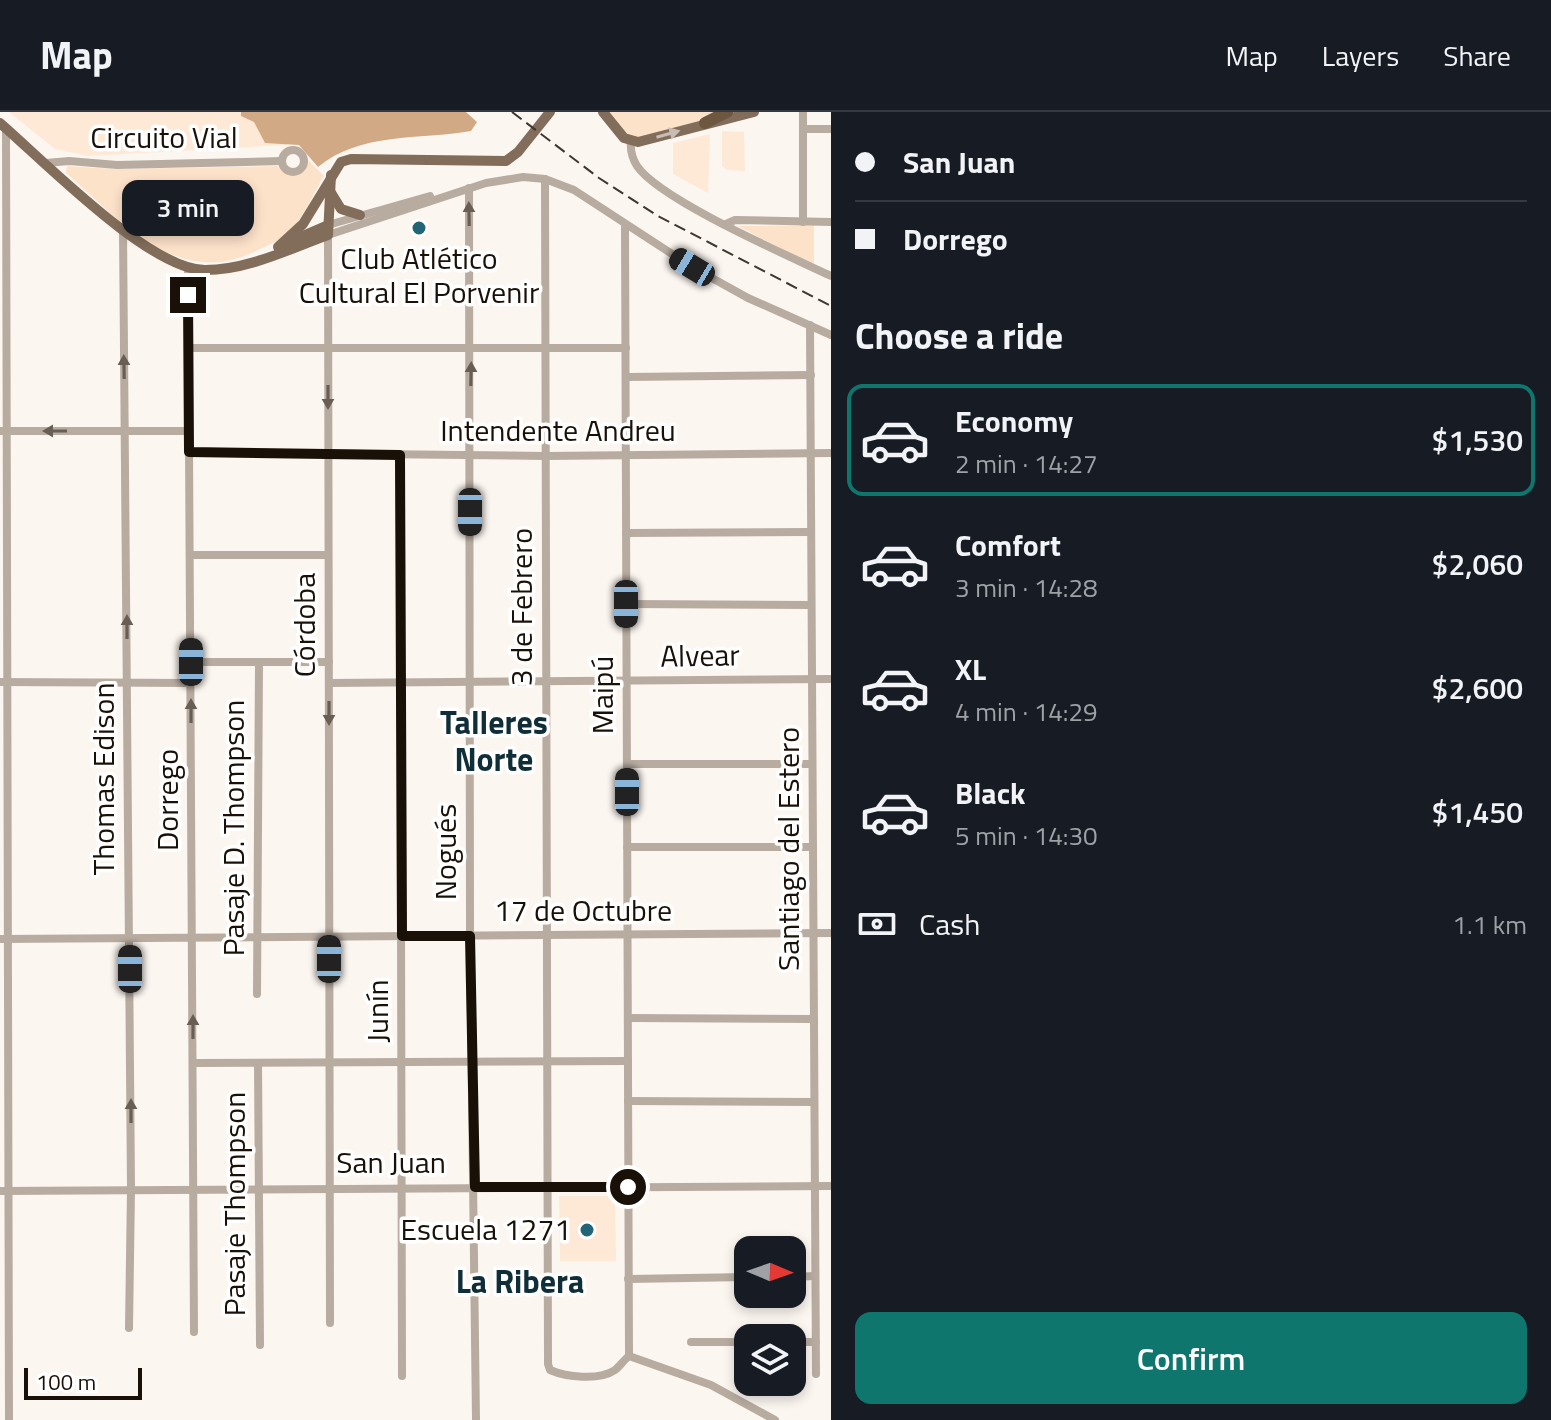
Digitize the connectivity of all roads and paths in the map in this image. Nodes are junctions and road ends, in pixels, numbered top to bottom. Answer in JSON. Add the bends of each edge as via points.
{"nodes":[{"id":1,"x":550,"y":112,"type":"edge"},
{"id":2,"x":603,"y":112,"type":"edge"},
{"id":3,"x":727,"y":112,"type":"edge"},
{"id":4,"x":754,"y":112,"type":"edge"},
{"id":5,"x":803,"y":112,"type":"edge"},
{"id":6,"x":705,"y":123,"type":"junction"},
{"id":7,"x":3,"y":126,"type":"edge"},
{"id":8,"x":804,"y":129,"type":"junction"},
{"id":9,"x":831,"y":129,"type":"edge"},
{"id":10,"x":631,"y":142,"type":"junction"},
{"id":11,"x":282,"y":161,"type":"dead end"},
{"id":12,"x":46,"y":163,"type":"junction"},
{"id":13,"x":331,"y":175,"type":"junction"},
{"id":14,"x":545,"y":179,"type":"junction"},
{"id":15,"x":469,"y":188,"type":"junction"},
{"id":16,"x":330,"y":190,"type":"junction"},
{"id":17,"x":455,"y":192,"type":"junction"},
{"id":18,"x":360,"y":215,"type":"junction"},
{"id":19,"x":803,"y":222,"type":"junction"},
{"id":20,"x":831,"y":222,"type":"edge"},
{"id":21,"x":726,"y":224,"type":"junction"},
{"id":22,"x":625,"y":226,"type":"junction"},
{"id":23,"x":123,"y":230,"type":"junction"},
{"id":24,"x":328,"y":230,"type":"junction"},
{"id":25,"x":278,"y":247,"type":"junction"},
{"id":26,"x":244,"y":263,"type":"junction"},
{"id":27,"x":188,"y":268,"type":"junction"},
{"id":28,"x":831,"y":276,"type":"edge"},
{"id":29,"x":810,"y":325,"type":"junction"},
{"id":30,"x":831,"y":335,"type":"edge"},
{"id":31,"x":189,"y":348,"type":"junction"},
{"id":32,"x":328,"y":348,"type":"junction"},
{"id":33,"x":471,"y":348,"type":"junction"},
{"id":34,"x":545,"y":348,"type":"junction"},
{"id":35,"x":626,"y":348,"type":"junction"},
{"id":36,"x":811,"y":375,"type":"junction"},
{"id":37,"x":626,"y":377,"type":"junction"},
{"id":38,"x":3,"y":431,"type":"edge"},
{"id":39,"x":125,"y":431,"type":"junction"},
{"id":40,"x":189,"y":431,"type":"junction"},
{"id":41,"x":189,"y":452,"type":"junction"},
{"id":42,"x":831,"y":453,"type":"edge"},
{"id":43,"x":328,"y":454,"type":"junction"},
{"id":44,"x":811,"y":454,"type":"junction"},
{"id":45,"x":400,"y":455,"type":"junction"},
{"id":46,"x":470,"y":456,"type":"junction"},
{"id":47,"x":546,"y":456,"type":"junction"},
{"id":48,"x":626,"y":456,"type":"junction"},
{"id":49,"x":811,"y":532,"type":"junction"},
{"id":50,"x":626,"y":533,"type":"junction"},
{"id":51,"x":190,"y":555,"type":"junction"},
{"id":52,"x":328,"y":555,"type":"junction"},
{"id":53,"x":626,"y":604,"type":"junction"},
{"id":54,"x":811,"y":605,"type":"junction"},
{"id":55,"x":191,"y":662,"type":"junction"},
{"id":56,"x":259,"y":662,"type":"junction"},
{"id":57,"x":329,"y":662,"type":"junction"},
{"id":58,"x":812,"y":679,"type":"junction"},
{"id":59,"x":831,"y":679,"type":"edge"},
{"id":60,"x":546,"y":681,"type":"junction"},
{"id":61,"x":627,"y":681,"type":"junction"},
{"id":62,"x":3,"y":682,"type":"edge"},
{"id":63,"x":127,"y":682,"type":"junction"},
{"id":64,"x":471,"y":682,"type":"junction"},
{"id":65,"x":191,"y":683,"type":"junction"},
{"id":66,"x":329,"y":683,"type":"junction"},
{"id":67,"x":401,"y":683,"type":"junction"},
{"id":68,"x":627,"y":764,"type":"junction"},
{"id":69,"x":812,"y":764,"type":"junction"},
{"id":70,"x":627,"y":847,"type":"junction"},
{"id":71,"x":812,"y":847,"type":"junction"},
{"id":72,"x":813,"y":932,"type":"junction"},
{"id":73,"x":831,"y":933,"type":"edge"},
{"id":74,"x":627,"y":935,"type":"junction"},
{"id":75,"x":402,"y":936,"type":"junction"},
{"id":76,"x":470,"y":936,"type":"junction"},
{"id":77,"x":547,"y":936,"type":"junction"},
{"id":78,"x":257,"y":937,"type":"junction"},
{"id":79,"x":329,"y":937,"type":"junction"},
{"id":80,"x":129,"y":938,"type":"junction"},
{"id":81,"x":193,"y":938,"type":"junction"},
{"id":82,"x":3,"y":939,"type":"edge"},
{"id":83,"x":257,"y":994,"type":"dead end"},
{"id":84,"x":628,"y":1018,"type":"junction"},
{"id":85,"x":813,"y":1019,"type":"junction"},
{"id":86,"x":547,"y":1061,"type":"junction"},
{"id":87,"x":628,"y":1061,"type":"junction"},
{"id":88,"x":329,"y":1062,"type":"junction"},
{"id":89,"x":402,"y":1062,"type":"junction"},
{"id":90,"x":472,"y":1062,"type":"junction"},
{"id":91,"x":194,"y":1063,"type":"junction"},
{"id":92,"x":258,"y":1063,"type":"junction"},
{"id":93,"x":628,"y":1101,"type":"junction"},
{"id":94,"x":814,"y":1102,"type":"junction"},
{"id":95,"x":814,"y":1186,"type":"junction"},
{"id":96,"x":831,"y":1186,"type":"edge"},
{"id":97,"x":329,"y":1187,"type":"junction"},
{"id":98,"x":403,"y":1187,"type":"junction"},
{"id":99,"x":475,"y":1187,"type":"junction"},
{"id":100,"x":547,"y":1187,"type":"junction"},
{"id":101,"x":628,"y":1187,"type":"junction"},
{"id":102,"x":256,"y":1188,"type":"junction"},
{"id":103,"x":131,"y":1189,"type":"junction"},
{"id":104,"x":195,"y":1189,"type":"junction"},
{"id":105,"x":4,"y":1191,"type":"edge"},
{"id":106,"x":806,"y":1276,"type":"edge"},
{"id":107,"x":815,"y":1276,"type":"junction"},
{"id":108,"x":734,"y":1277,"type":"edge"},
{"id":109,"x":628,"y":1279,"type":"junction"},
{"id":110,"x":330,"y":1323,"type":"dead end"},
{"id":111,"x":129,"y":1328,"type":"dead end"},
{"id":112,"x":194,"y":1332,"type":"dead end"},
{"id":113,"x":691,"y":1342,"type":"dead end"},
{"id":114,"x":734,"y":1342,"type":"edge"},
{"id":115,"x":806,"y":1342,"type":"edge"},
{"id":116,"x":816,"y":1342,"type":"junction"},
{"id":117,"x":260,"y":1345,"type":"dead end"},
{"id":118,"x":629,"y":1356,"type":"junction"},
{"id":119,"x":4,"y":1364,"type":"edge"},
{"id":120,"x":816,"y":1374,"type":"dead end"},
{"id":121,"x":402,"y":1376,"type":"dead end"},
{"id":122,"x":9,"y":1420,"type":"edge"},
{"id":123,"x":476,"y":1420,"type":"edge"},
{"id":124,"x":775,"y":1420,"type":"edge"}],
"edges":[{"from":1,"to":13,"type":"main road","via":[[506,161],[351,159]]},
{"from":2,"to":10,"type":"main road"},
{"from":3,"to":6,"type":"highway"},
{"from":4,"to":6,"type":"main road"},
{"from":5,"to":8,"type":"street"},
{"from":10,"to":6,"type":"main road","one_way":true},
{"from":7,"to":12,"type":"main road"},
{"from":7,"to":38,"type":"street"},
{"from":8,"to":9,"type":"street"},
{"from":8,"to":19,"type":"street"},
{"from":10,"to":21,"type":"street","via":[[633,158],[647,177]]},
{"from":11,"to":12,"type":"street","name":"Circuito Vial"},
{"from":12,"to":23,"type":"main road"},
{"from":13,"to":16,"type":"main road","name":"Córdoba"},
{"from":13,"to":25,"type":"main road","via":[[303,224]]},
{"from":14,"to":15,"type":"street","via":[[504,178]]},
{"from":14,"to":22,"type":"street","via":[[574,190]]},
{"from":14,"to":34,"type":"street","name":"3 de Febrero"},
{"from":15,"to":17,"type":"street"},
{"from":33,"to":15,"type":"street","name":"Nogués","one_way":true},
{"from":16,"to":18,"type":"main road","via":[[341,209]]},
{"from":16,"to":24,"type":"main road","name":"Córdoba"},
{"from":17,"to":18,"type":"street"},
{"from":17,"to":24,"type":"street"},
{"from":18,"to":24,"type":"street"},
{"from":19,"to":20,"type":"street"},
{"from":19,"to":21,"type":"street"},
{"from":21,"to":28,"type":"street"},
{"from":22,"to":29,"type":"street","via":[[748,298]]},
{"from":22,"to":35,"type":"street","name":"Maipú"},
{"from":23,"to":27,"type":"main road","via":[[147,249]]},
{"from":39,"to":23,"type":"street","name":"Thomas Edison","one_way":true},
{"from":24,"to":25,"type":"main road"},
{"from":24,"to":26,"type":"main road","via":[[261,261]]},
{"from":24,"to":32,"type":"street","name":"Córdoba"},
{"from":25,"to":26,"type":"main road"},
{"from":26,"to":27,"type":"main road","via":[[223,269]]},
{"from":27,"to":31,"type":"street","name":"Dorrego"},
{"from":29,"to":30,"type":"street"},
{"from":29,"to":36,"type":"street","name":"Santiago del Estero"},
{"from":31,"to":32,"type":"street"},
{"from":31,"to":40,"type":"street","name":"Dorrego"},
{"from":32,"to":33,"type":"street"},
{"from":32,"to":43,"type":"street","name":"Córdoba","one_way":true},
{"from":33,"to":34,"type":"street"},
{"from":46,"to":33,"type":"street","name":"Nogués","one_way":true},
{"from":34,"to":35,"type":"street"},
{"from":34,"to":47,"type":"street","name":"3 de Febrero"},
{"from":35,"to":37,"type":"street","name":"Maipú"},
{"from":36,"to":37,"type":"street"},
{"from":36,"to":44,"type":"street","name":"Santiago del Estero"},
{"from":37,"to":48,"type":"street","name":"Maipú"},
{"from":39,"to":38,"type":"street","one_way":true},
{"from":38,"to":62,"type":"street"},
{"from":39,"to":40,"type":"street"},
{"from":63,"to":39,"type":"street","name":"Thomas Edison","one_way":true},
{"from":40,"to":41,"type":"street","name":"Dorrego"},
{"from":41,"to":43,"type":"street","name":"Intendente Andreu"},
{"from":41,"to":51,"type":"street","name":"Dorrego"},
{"from":42,"to":44,"type":"street","name":"Intendente Andreu"},
{"from":43,"to":45,"type":"street","name":"Intendente Andreu"},
{"from":43,"to":52,"type":"street","name":"Córdoba"},
{"from":44,"to":48,"type":"street","name":"Intendente Andreu"},
{"from":44,"to":49,"type":"street","name":"Santiago del Estero"},
{"from":45,"to":46,"type":"street","name":"Intendente Andreu"},
{"from":45,"to":67,"type":"street","name":"Junín"},
{"from":46,"to":47,"type":"street","name":"Intendente Andreu"},
{"from":46,"to":64,"type":"street","name":"Nogués"},
{"from":47,"to":48,"type":"street","name":"Intendente Andreu"},
{"from":47,"to":60,"type":"street","name":"3 de Febrero"},
{"from":48,"to":50,"type":"street","name":"Maipú"},
{"from":49,"to":50,"type":"street"},
{"from":49,"to":54,"type":"street","name":"Santiago del Estero"},
{"from":50,"to":53,"type":"street","name":"Maipú"},
{"from":51,"to":52,"type":"street"},
{"from":51,"to":55,"type":"street","name":"Dorrego"},
{"from":52,"to":57,"type":"street","name":"Córdoba"},
{"from":53,"to":54,"type":"street"},
{"from":53,"to":61,"type":"street","name":"Maipú"},
{"from":54,"to":58,"type":"street","name":"Santiago del Estero"},
{"from":55,"to":56,"type":"street"},
{"from":55,"to":65,"type":"street","name":"Dorrego"},
{"from":56,"to":57,"type":"street"},
{"from":56,"to":78,"type":"street","name":"Pasaje D. Thompson"},
{"from":57,"to":66,"type":"street","name":"Córdoba"},
{"from":58,"to":59,"type":"street","name":"Alvear"},
{"from":58,"to":61,"type":"street","name":"Alvear"},
{"from":58,"to":69,"type":"street","name":"Santiago del Estero"},
{"from":60,"to":61,"type":"street","name":"Alvear"},
{"from":60,"to":64,"type":"street","name":"Alvear"},
{"from":60,"to":77,"type":"street","name":"3 de Febrero"},
{"from":61,"to":68,"type":"street","name":"Maipú"},
{"from":62,"to":63,"type":"street"},
{"from":62,"to":82,"type":"street"},
{"from":63,"to":65,"type":"street"},
{"from":63,"to":80,"type":"street","name":"Thomas Edison"},
{"from":64,"to":67,"type":"street","name":"Alvear"},
{"from":64,"to":76,"type":"street","name":"Nogués"},
{"from":81,"to":65,"type":"street","name":"Dorrego","one_way":true},
{"from":66,"to":67,"type":"street","name":"Alvear"},
{"from":66,"to":79,"type":"street","name":"Córdoba","one_way":true},
{"from":67,"to":75,"type":"street","name":"Junín"},
{"from":68,"to":69,"type":"street"},
{"from":68,"to":70,"type":"street","name":"Maipú"},
{"from":69,"to":71,"type":"street","name":"Santiago del Estero"},
{"from":70,"to":71,"type":"street"},
{"from":70,"to":74,"type":"street","name":"Maipú"},
{"from":71,"to":72,"type":"street","name":"Santiago del Estero"},
{"from":72,"to":73,"type":"street","name":"17 de Octubre"},
{"from":72,"to":74,"type":"street","name":"17 de Octubre"},
{"from":72,"to":85,"type":"street","name":"Santiago del Estero"},
{"from":74,"to":77,"type":"street","name":"17 de Octubre"},
{"from":74,"to":84,"type":"street","name":"Maipú"},
{"from":75,"to":76,"type":"street","name":"17 de Octubre"},
{"from":75,"to":79,"type":"street","name":"17 de Octubre"},
{"from":75,"to":89,"type":"street","name":"Junín"},
{"from":76,"to":77,"type":"street","name":"17 de Octubre"},
{"from":76,"to":90,"type":"street","name":"Nogués"},
{"from":77,"to":86,"type":"street","name":"3 de Febrero"},
{"from":78,"to":79,"type":"street","name":"17 de Octubre"},
{"from":78,"to":81,"type":"street","name":"17 de Octubre"},
{"from":78,"to":83,"type":"street","name":"Pasaje D. Thompson"},
{"from":79,"to":88,"type":"street","name":"Córdoba"},
{"from":80,"to":81,"type":"street","name":"17 de Octubre"},
{"from":80,"to":82,"type":"street","name":"17 de Octubre"},
{"from":103,"to":80,"type":"street","name":"Thomas Edison","one_way":true},
{"from":91,"to":81,"type":"street","name":"Dorrego","one_way":true},
{"from":82,"to":105,"type":"street"},
{"from":84,"to":85,"type":"street"},
{"from":84,"to":87,"type":"street","name":"Maipú"},
{"from":85,"to":94,"type":"street","name":"Santiago del Estero"},
{"from":86,"to":87,"type":"street"},
{"from":86,"to":90,"type":"street"},
{"from":86,"to":100,"type":"street","name":"3 de Febrero"},
{"from":87,"to":93,"type":"street","name":"Maipú"},
{"from":88,"to":89,"type":"street"},
{"from":88,"to":92,"type":"street"},
{"from":88,"to":97,"type":"street","name":"Córdoba"},
{"from":89,"to":90,"type":"street"},
{"from":89,"to":98,"type":"street","name":"Junín"},
{"from":90,"to":99,"type":"street","name":"Nogués"},
{"from":91,"to":92,"type":"street"},
{"from":91,"to":104,"type":"street","name":"Dorrego"},
{"from":92,"to":102,"type":"street","name":"Pasaje Thompson"},
{"from":93,"to":94,"type":"street"},
{"from":93,"to":101,"type":"street","name":"Maipú"},
{"from":94,"to":95,"type":"street","name":"Santiago del Estero"},
{"from":95,"to":96,"type":"street","name":"San Juan"},
{"from":95,"to":101,"type":"street","name":"San Juan"},
{"from":95,"to":107,"type":"street","name":"Santiago del Estero"},
{"from":97,"to":98,"type":"street","name":"San Juan"},
{"from":97,"to":102,"type":"street","name":"San Juan"},
{"from":97,"to":110,"type":"street","name":"Córdoba"},
{"from":98,"to":99,"type":"street","name":"San Juan"},
{"from":98,"to":121,"type":"street","name":"Junín"},
{"from":99,"to":100,"type":"street","name":"San Juan"},
{"from":99,"to":123,"type":"street","name":"Nogués"},
{"from":100,"to":101,"type":"street","name":"San Juan"},
{"from":100,"to":118,"type":"street","name":"3 de Febrero","via":[[550,1370],[569,1376],[605,1374]]},
{"from":101,"to":109,"type":"street","name":"Maipú"},
{"from":102,"to":104,"type":"street","name":"San Juan"},
{"from":102,"to":117,"type":"street","name":"Pasaje Thompson"},
{"from":103,"to":104,"type":"street","name":"San Juan"},
{"from":103,"to":105,"type":"street","name":"San Juan"},
{"from":103,"to":111,"type":"street","name":"Thomas Edison"},
{"from":104,"to":112,"type":"street","name":"Dorrego"},
{"from":105,"to":119,"type":"street"},
{"from":106,"to":107,"type":"street"},
{"from":107,"to":116,"type":"street","name":"Santiago del Estero"},
{"from":108,"to":109,"type":"street"},
{"from":109,"to":118,"type":"street","name":"Maipú"},
{"from":113,"to":114,"type":"street"},
{"from":115,"to":116,"type":"street"},
{"from":116,"to":120,"type":"street","name":"Santiago del Estero"},
{"from":118,"to":124,"type":"street","via":[[711,1385]]},
{"from":119,"to":122,"type":"street"}]}
